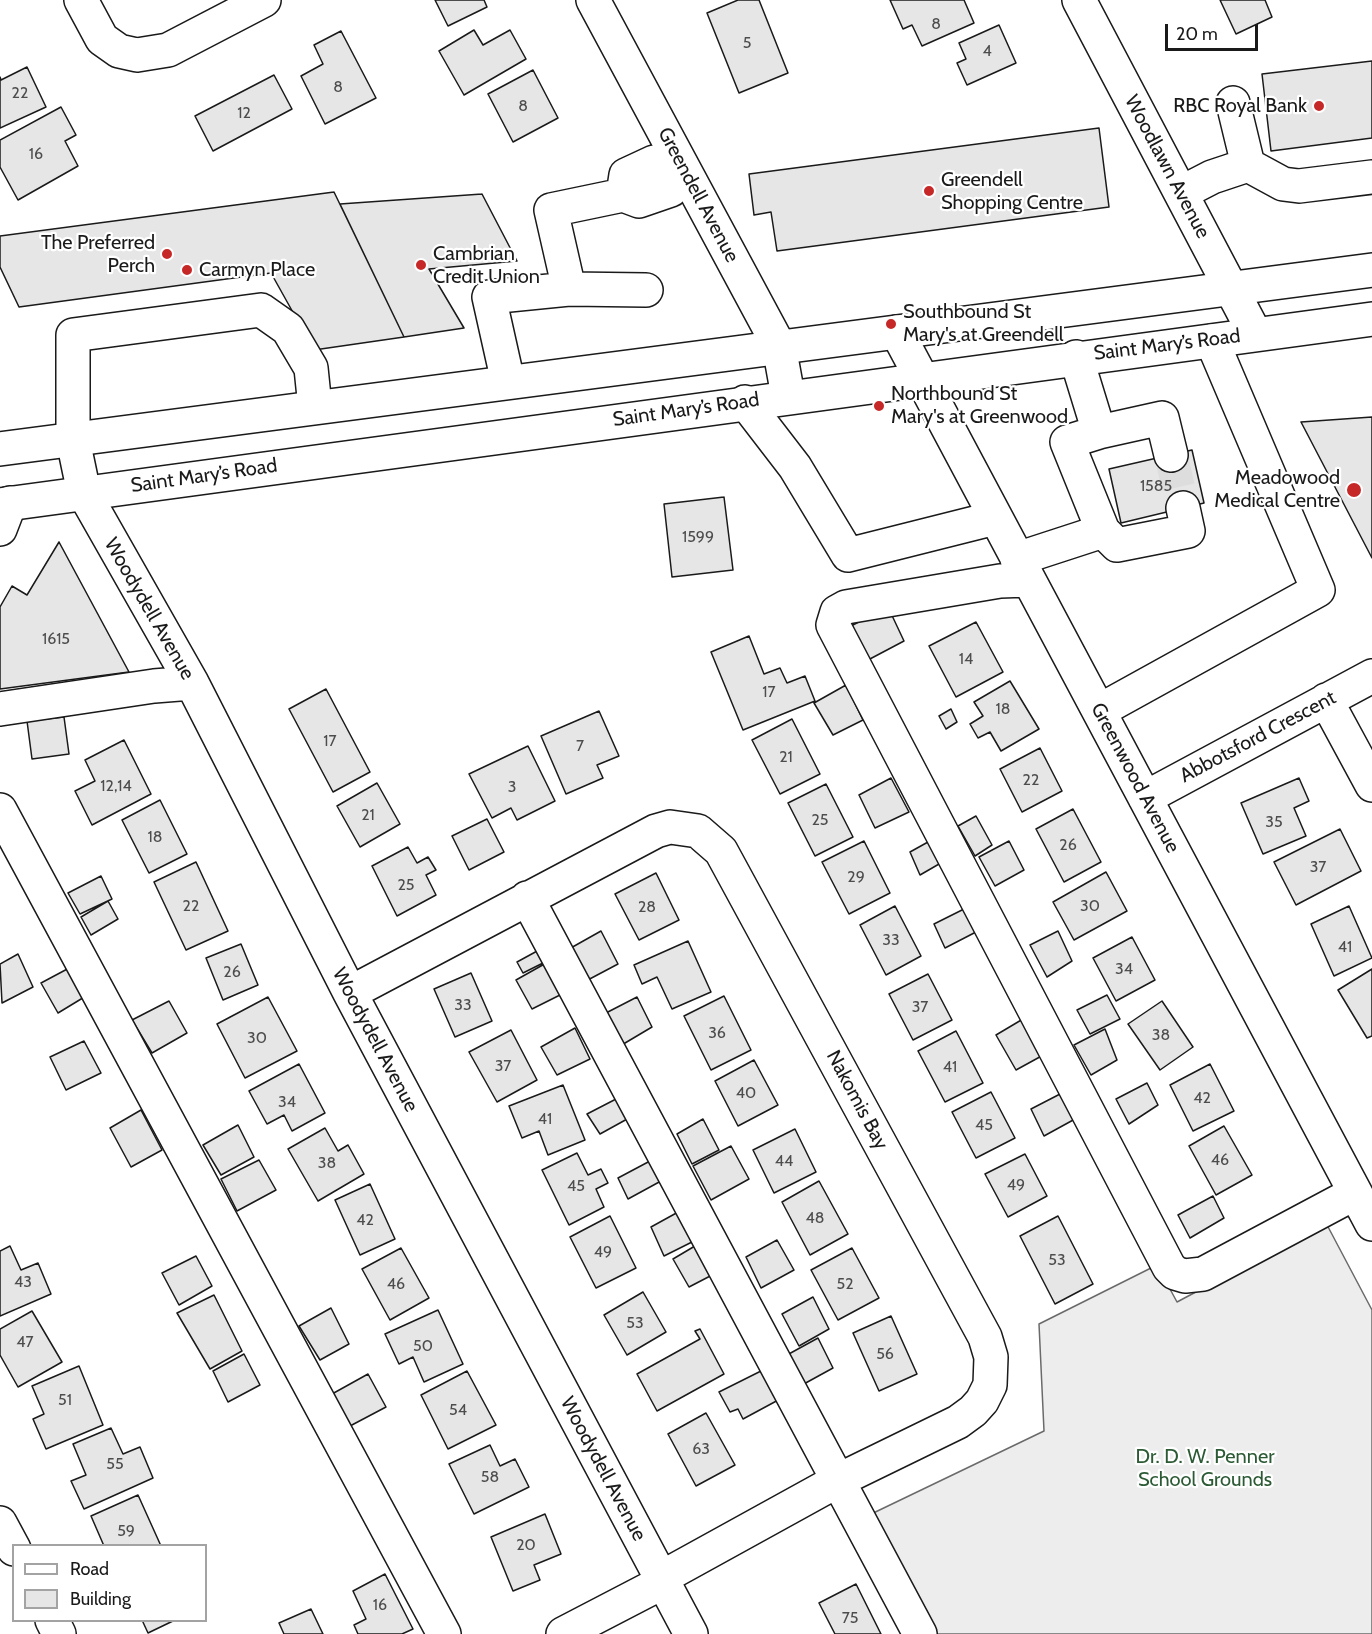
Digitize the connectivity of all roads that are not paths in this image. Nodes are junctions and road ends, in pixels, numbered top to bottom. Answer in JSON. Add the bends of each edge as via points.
{"nodes":[{"id":1,"x":81,"y":0,"type":"edge"},
{"id":2,"x":264,"y":0,"type":"edge"},
{"id":3,"x":593,"y":0,"type":"edge"},
{"id":4,"x":1079,"y":0,"type":"edge"},
{"id":5,"x":1233,"y":103,"type":"dead end"},
{"id":6,"x":1248,"y":165,"type":"junction"},
{"id":7,"x":676,"y":166,"type":"junction"},
{"id":8,"x":1372,"y":177,"type":"edge"},
{"id":9,"x":1181,"y":193,"type":"junction"},
{"id":10,"x":1372,"y":270,"type":"edge"},
{"id":11,"x":1232,"y":288,"type":"junction"},
{"id":12,"x":569,"y":289,"type":"junction"},
{"id":13,"x":646,"y":290,"type":"dead end"},
{"id":14,"x":1369,"y":321,"type":"edge"},
{"id":15,"x":897,"y":332,"type":"junction"},
{"id":16,"x":1256,"y":334,"type":"junction"},
{"id":17,"x":1212,"y":341,"type":"junction"},
{"id":18,"x":779,"y":346,"type":"junction"},
{"id":19,"x":1076,"y":357,"type":"junction"},
{"id":20,"x":920,"y":379,"type":"junction"},
{"id":21,"x":508,"y":382,"type":"junction"},
{"id":22,"x":788,"y":396,"type":"junction"},
{"id":23,"x":745,"y":402,"type":"junction"},
{"id":24,"x":315,"y":407,"type":"junction"},
{"id":25,"x":1100,"y":432,"type":"junction"},
{"id":26,"x":73,"y":440,"type":"junction"},
{"id":27,"x":0,"y":450,"type":"edge"},
{"id":28,"x":1171,"y":455,"type":"tunnel mouth"},
{"id":29,"x":84,"y":493,"type":"junction"},
{"id":30,"x":3,"y":512,"type":"edge"},
{"id":31,"x":995,"y":518,"type":"junction"},
{"id":32,"x":1185,"y":520,"type":"dead end"},
{"id":33,"x":1103,"y":531,"type":"junction"},
{"id":34,"x":1023,"y":570,"type":"junction"},
{"id":35,"x":1372,"y":676,"type":"edge"},
{"id":36,"x":192,"y":683,"type":"junction"},
{"id":37,"x":1326,"y":700,"type":"junction"},
{"id":38,"x":0,"y":708,"type":"edge"},
{"id":39,"x":1100,"y":711,"type":"junction"},
{"id":40,"x":1372,"y":785,"type":"edge"},
{"id":41,"x":1145,"y":798,"type":"junction"},
{"id":42,"x":0,"y":810,"type":"edge"},
{"id":43,"x":527,"y":898,"type":"junction"},
{"id":44,"x":350,"y":993,"type":"junction"},
{"id":45,"x":1356,"y":1193,"type":"junction"},
{"id":46,"x":1372,"y":1224,"type":"edge"},
{"id":47,"x":837,"y":1480,"type":"junction"},
{"id":48,"x":0,"y":1523,"type":"edge"},
{"id":49,"x":12,"y":1545,"type":"edge"},
{"id":50,"x":662,"y":1580,"type":"junction"},
{"id":51,"x":444,"y":1634,"type":"edge"},
{"id":52,"x":563,"y":1634,"type":"edge"},
{"id":53,"x":691,"y":1634,"type":"edge"},
{"id":54,"x":920,"y":1634,"type":"edge"}],
"edges":[{"from":1,"to":2,"type":"street","via":[[102,39],[119,51],[136,55],[168,50]]},
{"from":3,"to":7,"type":"street","name":"Greendell Avenue"},
{"from":4,"to":9,"type":"street","name":"Woodlawn Avenue"},
{"from":5,"to":6,"type":"street"},
{"from":6,"to":8,"type":"street","via":[[1283,184],[1299,186]]},
{"from":6,"to":9,"type":"street"},
{"from":7,"to":12,"type":"street","via":[[654,162],[626,175],[623,195],[551,210]]},
{"from":7,"to":18,"type":"street","name":"Greendell Avenue"},
{"from":9,"to":11,"type":"street","name":"Woodlawn Avenue"},
{"from":10,"to":11,"type":"street"},
{"from":11,"to":15,"type":"street"},
{"from":11,"to":16,"type":"street","name":"Woodlawn Avenue"},
{"from":12,"to":13,"type":"street"},
{"from":12,"to":21,"type":"street","via":[[489,297]]},
{"from":14,"to":16,"type":"street","name":"Saint Mary’s Road"},
{"from":15,"to":18,"type":"street"},
{"from":15,"to":20,"type":"street","name":"Greenwood Avenue"},
{"from":16,"to":17,"type":"street","name":"Saint Mary’s Road"},
{"from":17,"to":19,"type":"street","name":"Saint Mary’s Road"},
{"from":17,"to":39,"type":"street","via":[[1318,590]]},
{"from":18,"to":21,"type":"street"},
{"from":18,"to":22,"type":"street","name":"Greendell Avenue"},
{"from":19,"to":20,"type":"street","name":"Saint Mary’s Road"},
{"from":19,"to":25,"type":"street"},
{"from":20,"to":22,"type":"street","name":"Saint Mary’s Road"},
{"from":20,"to":31,"type":"street","name":"Greenwood Avenue"},
{"from":21,"to":24,"type":"street"},
{"from":22,"to":23,"type":"street","name":"Saint Mary’s Road"},
{"from":23,"to":29,"type":"street","name":"Saint Mary’s Road"},
{"from":23,"to":31,"type":"street","via":[[795,467],[848,555]]},
{"from":24,"to":26,"type":"street"},
{"from":24,"to":26,"type":"street","name":"Woodydell Avenue","via":[[311,368],[288,329],[261,310],[85,333],[73,335]]},
{"from":25,"to":28,"type":"street","via":[[1162,418]]},
{"from":25,"to":33,"type":"street","via":[[1067,442]]},
{"from":26,"to":27,"type":"street"},
{"from":26,"to":29,"type":"street","name":"Woodydell Avenue"},
{"from":29,"to":30,"type":"street","name":"Saint Mary’s Road"},
{"from":29,"to":36,"type":"street","name":"Woodydell Avenue"},
{"from":31,"to":34,"type":"street","name":"Greenwood Avenue"},
{"from":32,"to":33,"type":"street","via":[[1118,545]]},
{"from":33,"to":34,"type":"street"},
{"from":34,"to":39,"type":"street","name":"Greenwood Avenue"},
{"from":34,"to":45,"type":"street","via":[[1000,581],[846,607],[837,612],[833,626],[1169,1267],[1185,1276],[1203,1274]]},
{"from":35,"to":37,"type":"street","name":"Abbotsford Crescent"},
{"from":36,"to":38,"type":"street"},
{"from":36,"to":44,"type":"street","name":"Woodydell Avenue"},
{"from":37,"to":40,"type":"street"},
{"from":37,"to":41,"type":"street","name":"Abbotsford Crescent"},
{"from":39,"to":41,"type":"street","name":"Greenwood Avenue"},
{"from":41,"to":45,"type":"street","name":"Greenwood Avenue"},
{"from":42,"to":51,"type":"street"},
{"from":43,"to":44,"type":"street","name":"Nakomis Bay"},
{"from":43,"to":47,"type":"street"},
{"from":43,"to":47,"type":"street","name":"Nakomis Bay","via":[[656,831],[683,828],[698,831],[711,841],[729,864],[985,1337],[991,1357],[990,1385],[973,1412]]},
{"from":44,"to":50,"type":"street","name":"Woodydell Avenue"},
{"from":45,"to":46,"type":"street","name":"Greenwood Avenue"},
{"from":47,"to":50,"type":"street","name":"Nakomis Bay"},
{"from":47,"to":54,"type":"street"},
{"from":48,"to":49,"type":"street"},
{"from":50,"to":52,"type":"street","name":"Nakomis Bay"},
{"from":50,"to":53,"type":"street","name":"Woodydell Avenue"}]}
